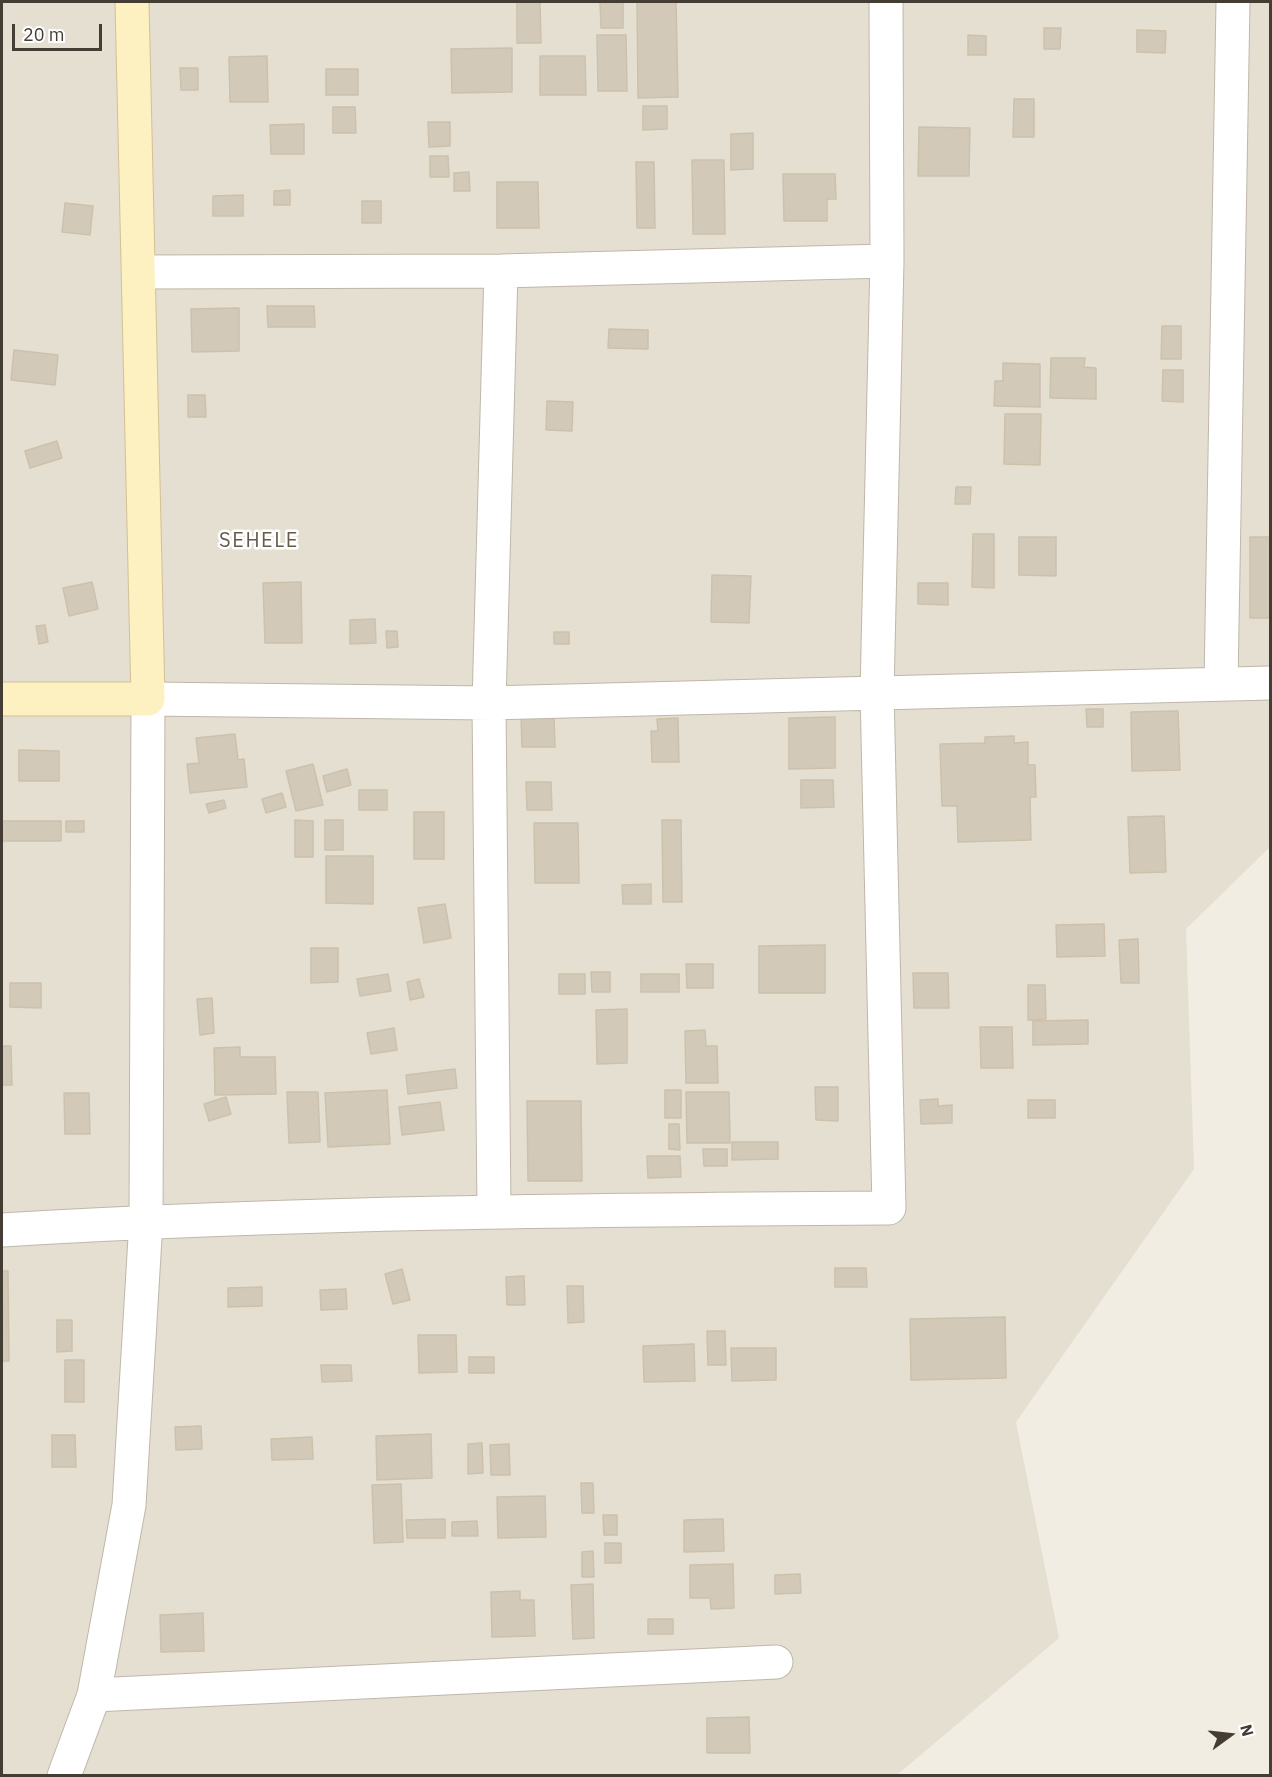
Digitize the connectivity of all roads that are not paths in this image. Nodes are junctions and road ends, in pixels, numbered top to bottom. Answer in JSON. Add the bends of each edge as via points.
{"nodes":[{"id":1,"x":132,"y":2,"type":"edge"},
{"id":2,"x":886,"y":2,"type":"edge"},
{"id":3,"x":1233,"y":2,"type":"edge"},
{"id":4,"x":887,"y":261,"type":"junction"},
{"id":5,"x":501,"y":271,"type":"junction"},
{"id":6,"x":139,"y":272,"type":"junction"},
{"id":7,"x":1270,"y":682,"type":"edge"},
{"id":8,"x":1221,"y":684,"type":"junction"},
{"id":9,"x":877,"y":692,"type":"junction"},
{"id":10,"x":2,"y":699,"type":"edge"},
{"id":11,"x":148,"y":699,"type":"junction"},
{"id":12,"x":489,"y":702,"type":"junction"},
{"id":13,"x":494,"y":1211,"type":"junction"},
{"id":14,"x":146,"y":1221,"type":"junction"},
{"id":15,"x":2,"y":1230,"type":"edge"},
{"id":16,"x":776,"y":1662,"type":"dead end"},
{"id":17,"x":94,"y":1695,"type":"junction"},
{"id":18,"x":64,"y":1776,"type":"edge"}],
"edges":[{"from":1,"to":6,"type":"street"},
{"from":2,"to":4,"type":"street"},
{"from":3,"to":8,"type":"street"},
{"from":4,"to":5,"type":"street"},
{"from":4,"to":9,"type":"street"},
{"from":5,"to":6,"type":"street"},
{"from":5,"to":12,"type":"street"},
{"from":6,"to":11,"type":"street"},
{"from":7,"to":8,"type":"street"},
{"from":8,"to":9,"type":"street"},
{"from":9,"to":12,"type":"street"},
{"from":9,"to":13,"type":"street","via":[[889,1208]]},
{"from":10,"to":11,"type":"street"},
{"from":11,"to":12,"type":"street"},
{"from":11,"to":14,"type":"street"},
{"from":12,"to":13,"type":"street"},
{"from":13,"to":14,"type":"street"},
{"from":14,"to":15,"type":"street"},
{"from":14,"to":17,"type":"street","via":[[129,1505]]},
{"from":16,"to":17,"type":"street"},
{"from":17,"to":18,"type":"street"}]}
